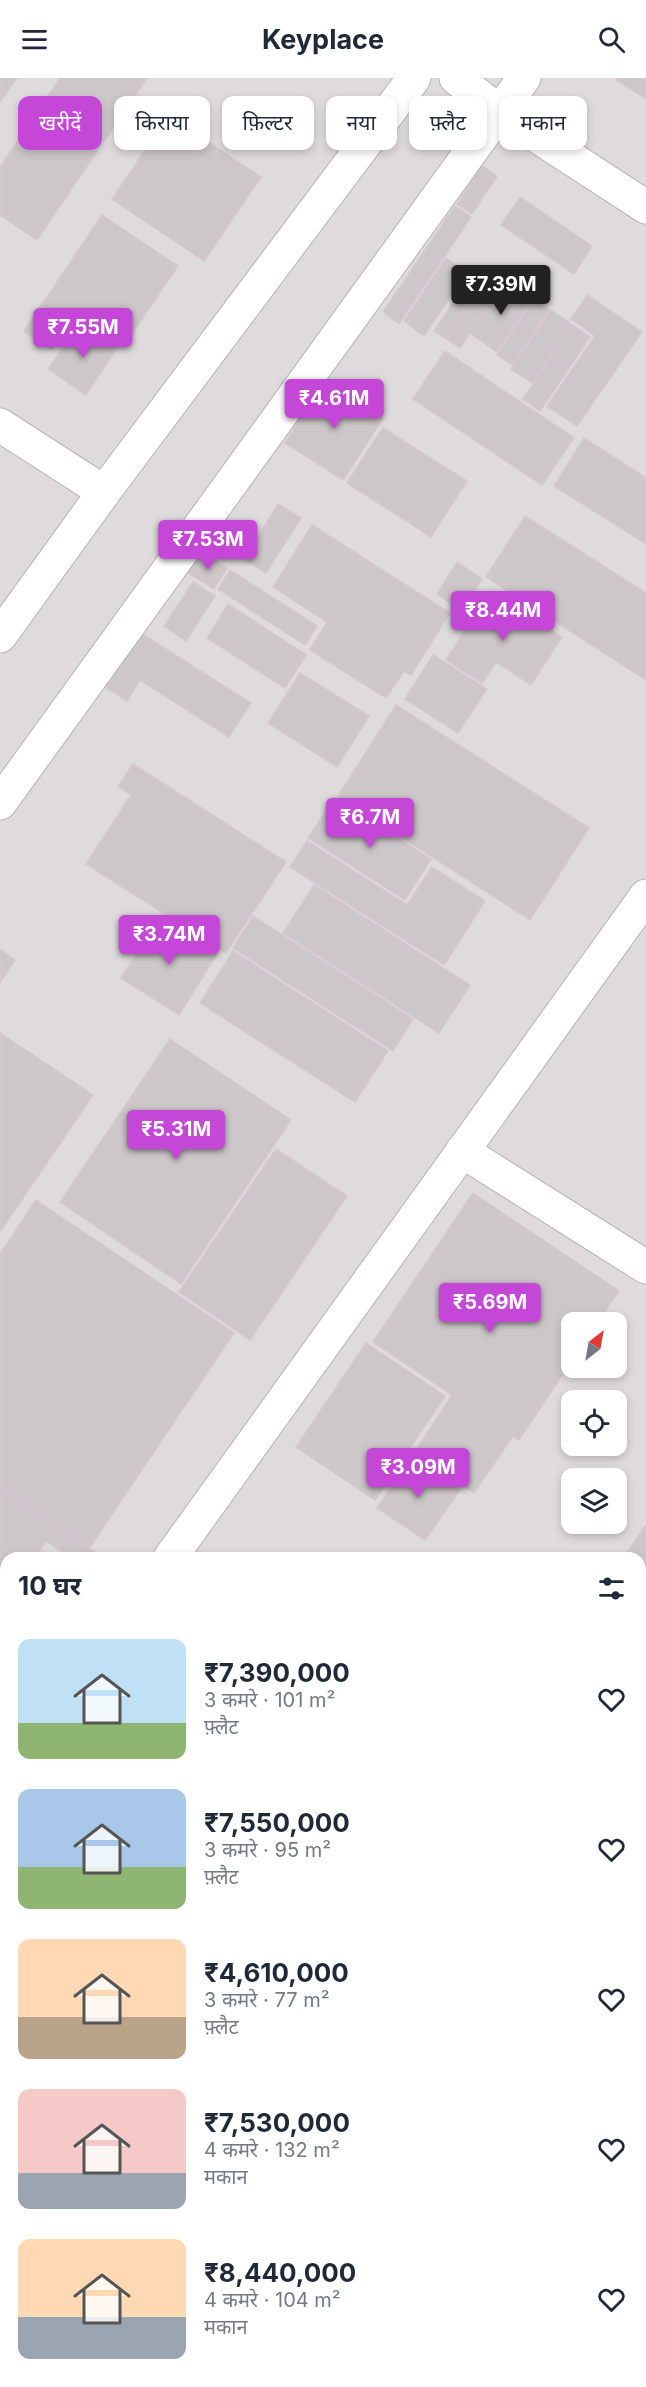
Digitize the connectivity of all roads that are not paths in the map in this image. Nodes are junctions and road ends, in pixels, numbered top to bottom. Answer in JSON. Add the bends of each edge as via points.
{"nodes":[{"id":1,"x":414,"y":78,"type":"edge"},
{"id":2,"x":456,"y":78,"type":"edge"},
{"id":3,"x":524,"y":78,"type":"edge"},
{"id":4,"x":511,"y":96,"type":"edge"},
{"id":5,"x":499,"y":111,"type":"edge"},
{"id":6,"x":499,"y":113,"type":"edge"},
{"id":7,"x":558,"y":150,"type":"edge"},
{"id":8,"x":646,"y":207,"type":"edge"},
{"id":9,"x":0,"y":425,"type":"edge"},
{"id":10,"x":104,"y":492,"type":"junction"},
{"id":11,"x":0,"y":636,"type":"edge"},
{"id":12,"x":0,"y":804,"type":"edge"},
{"id":13,"x":646,"y":896,"type":"edge"},
{"id":14,"x":462,"y":1151,"type":"junction"},
{"id":15,"x":646,"y":1267,"type":"edge"},
{"id":16,"x":174,"y":1552,"type":"edge"}],
"edges":[{"from":1,"to":10,"type":"street"},
{"from":2,"to":5,"type":"street"},
{"from":3,"to":4,"type":"street"},
{"from":6,"to":12,"type":"street"},
{"from":7,"to":8,"type":"street"},
{"from":9,"to":10,"type":"street"},
{"from":10,"to":11,"type":"street"},
{"from":13,"to":14,"type":"street"},
{"from":14,"to":15,"type":"street"},
{"from":14,"to":16,"type":"street"}]}
